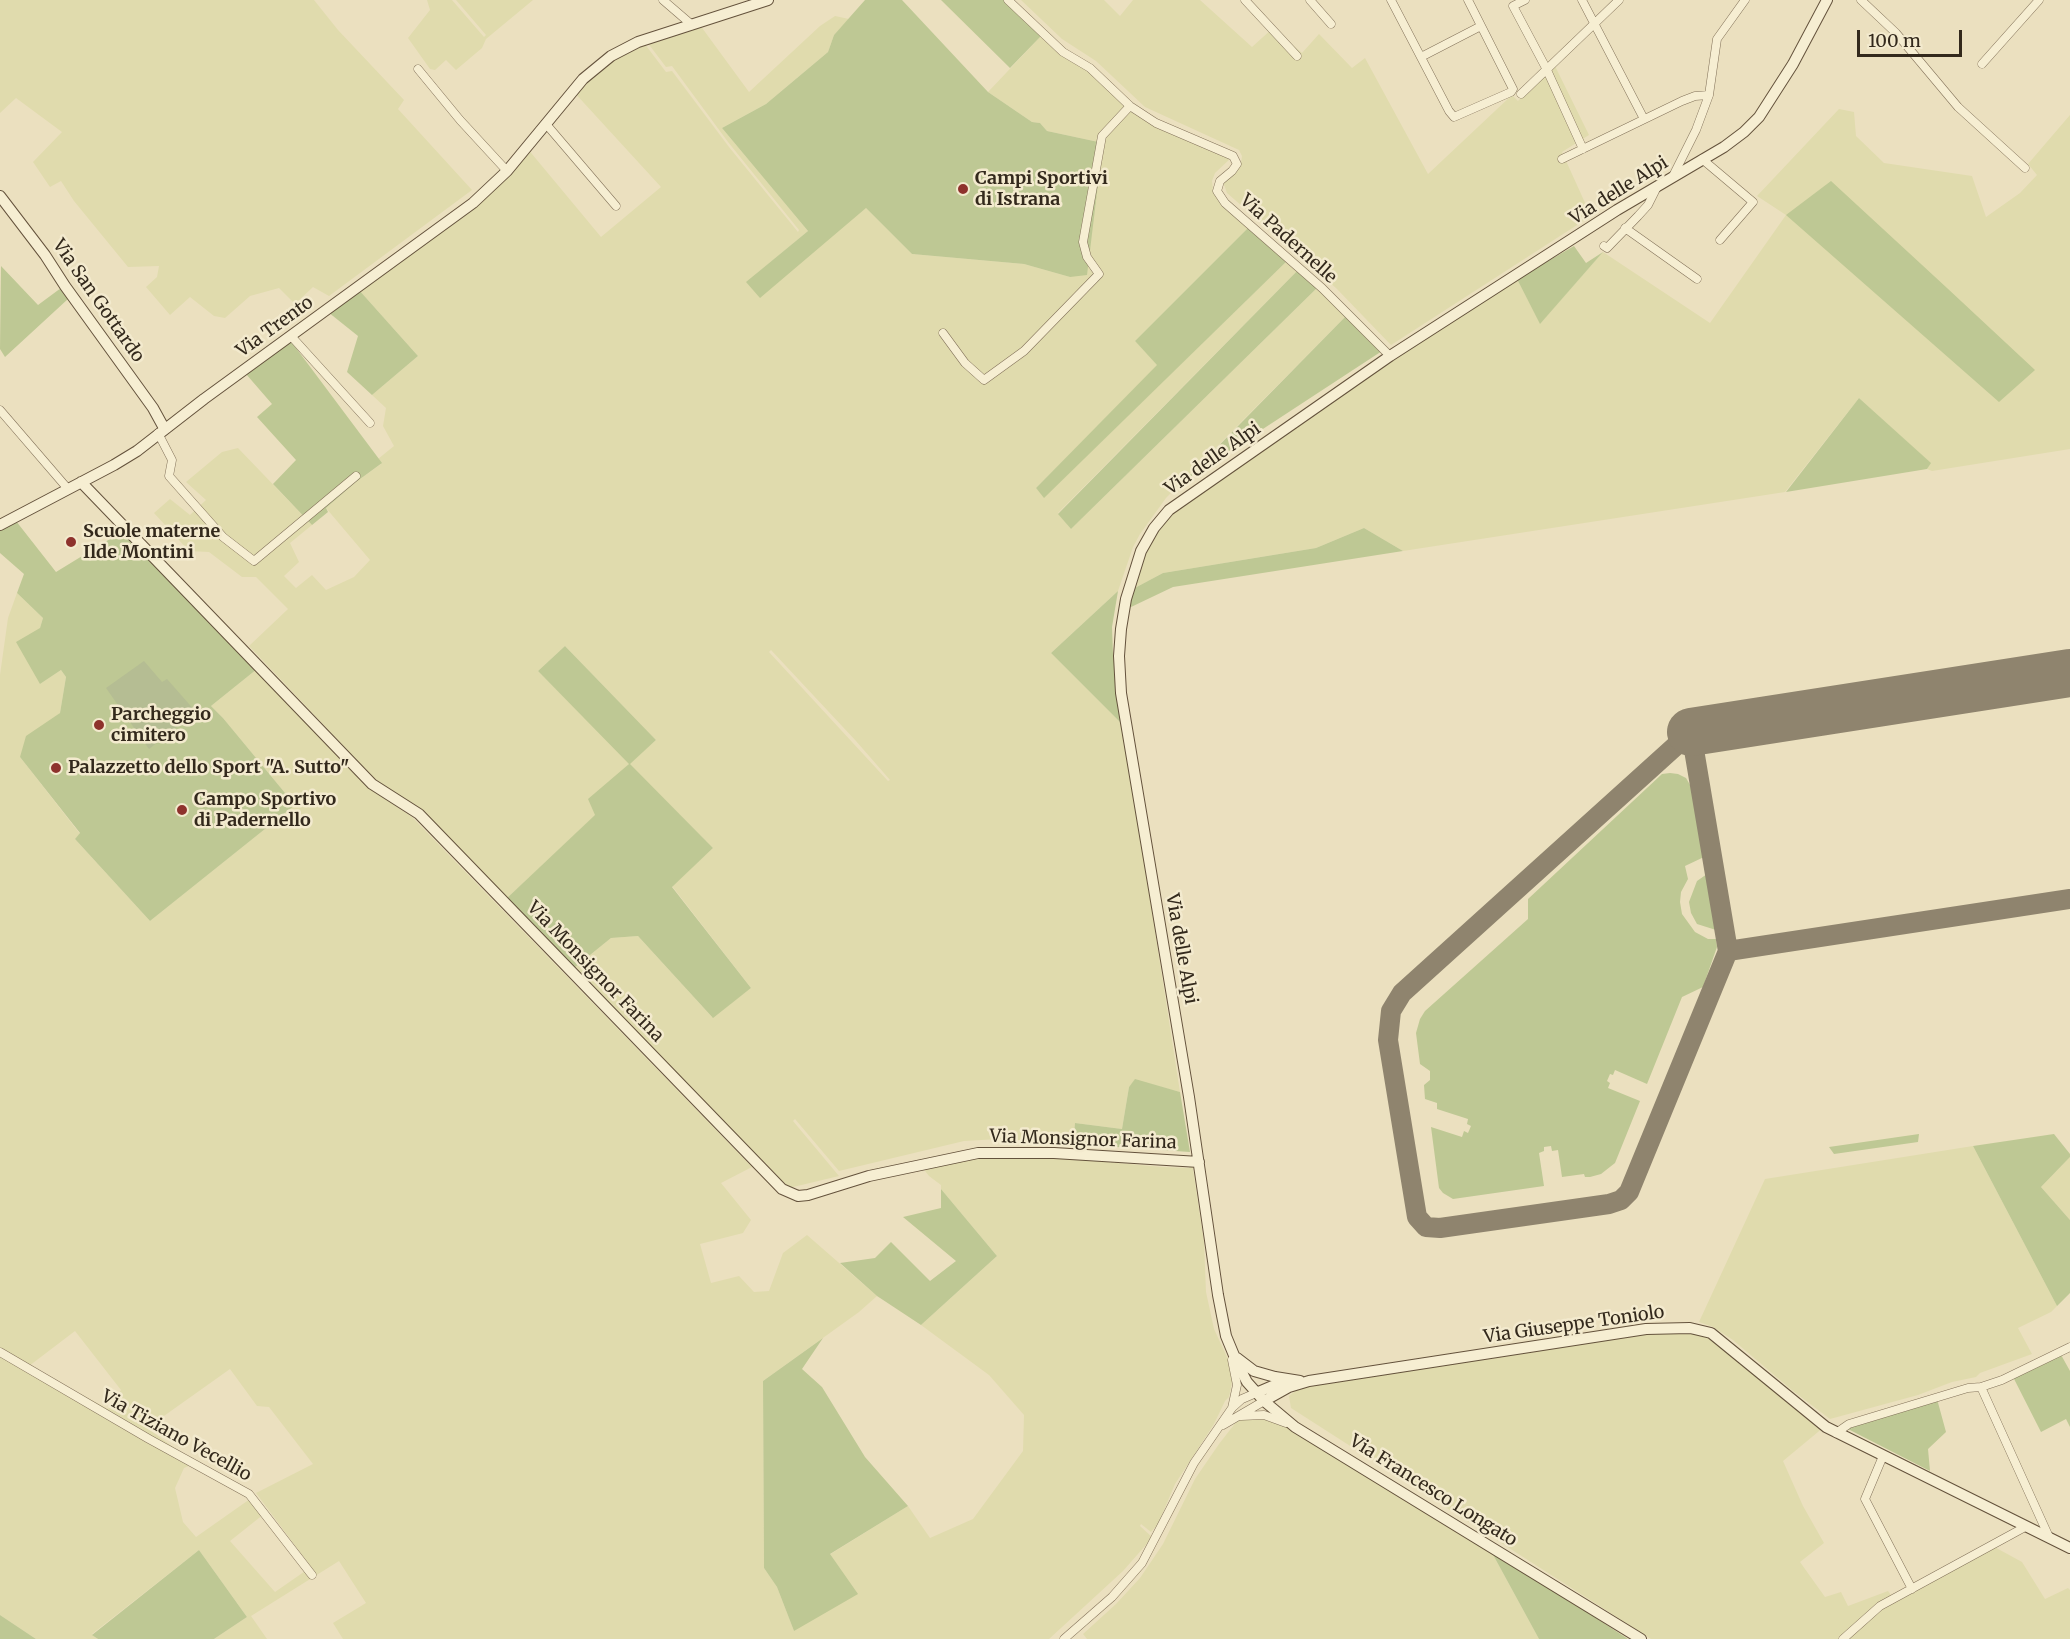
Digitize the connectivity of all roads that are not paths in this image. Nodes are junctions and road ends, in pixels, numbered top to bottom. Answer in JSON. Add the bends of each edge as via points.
{"nodes":[{"id":1,"x":663,"y":0,"type":"edge"},
{"id":2,"x":768,"y":0,"type":"edge"},
{"id":3,"x":1008,"y":0,"type":"edge"},
{"id":4,"x":1245,"y":0,"type":"edge"},
{"id":5,"x":1310,"y":0,"type":"edge"},
{"id":6,"x":1391,"y":0,"type":"edge"},
{"id":7,"x":1468,"y":0,"type":"edge"},
{"id":8,"x":1525,"y":0,"type":"edge"},
{"id":9,"x":1582,"y":0,"type":"edge"},
{"id":10,"x":1619,"y":0,"type":"edge"},
{"id":11,"x":1745,"y":0,"type":"edge"},
{"id":12,"x":1827,"y":0,"type":"edge"},
{"id":13,"x":1861,"y":0,"type":"edge"},
{"id":14,"x":2039,"y":0,"type":"edge"},
{"id":15,"x":1330,"y":24,"type":"dead end"},
{"id":16,"x":1594,"y":24,"type":"junction"},
{"id":17,"x":692,"y":25,"type":"junction"},
{"id":18,"x":1481,"y":26,"type":"junction"},
{"id":19,"x":1297,"y":56,"type":"dead end"},
{"id":20,"x":1421,"y":57,"type":"junction"},
{"id":21,"x":1982,"y":64,"type":"dead end"},
{"id":22,"x":1546,"y":68,"type":"junction"},
{"id":23,"x":418,"y":69,"type":"dead end"},
{"id":24,"x":1521,"y":94,"type":"dead end"},
{"id":25,"x":1709,"y":95,"type":"junction"},
{"id":26,"x":1130,"y":106,"type":"junction"},
{"id":27,"x":1644,"y":119,"type":"junction"},
{"id":28,"x":546,"y":124,"type":"junction"},
{"id":29,"x":1583,"y":149,"type":"junction"},
{"id":30,"x":1562,"y":159,"type":"dead end"},
{"id":31,"x":1702,"y":159,"type":"junction"},
{"id":32,"x":2025,"y":168,"type":"dead end"},
{"id":33,"x":507,"y":171,"type":"junction"},
{"id":34,"x":1673,"y":177,"type":"junction"},
{"id":35,"x":1657,"y":187,"type":"junction"},
{"id":36,"x":0,"y":196,"type":"edge"},
{"id":37,"x":616,"y":206,"type":"dead end"},
{"id":38,"x":1625,"y":228,"type":"junction"},
{"id":39,"x":1720,"y":240,"type":"dead end"},
{"id":40,"x":1604,"y":246,"type":"dead end"},
{"id":41,"x":1697,"y":279,"type":"dead end"},
{"id":42,"x":943,"y":333,"type":"dead end"},
{"id":43,"x":291,"y":336,"type":"junction"},
{"id":44,"x":1390,"y":356,"type":"junction"},
{"id":45,"x":0,"y":410,"type":"edge"},
{"id":46,"x":370,"y":423,"type":"dead end"},
{"id":47,"x":161,"y":431,"type":"junction"},
{"id":48,"x":356,"y":476,"type":"dead end"},
{"id":49,"x":81,"y":482,"type":"junction"},
{"id":50,"x":68,"y":489,"type":"junction"},
{"id":51,"x":0,"y":525,"type":"edge"},
{"id":52,"x":1199,"y":1162,"type":"junction"},
{"id":53,"x":2070,"y":1347,"type":"edge"},
{"id":54,"x":1230,"y":1348,"type":"junction"},
{"id":55,"x":0,"y":1352,"type":"edge"},
{"id":56,"x":1293,"y":1380,"type":"junction"},
{"id":57,"x":1309,"y":1381,"type":"junction"},
{"id":58,"x":1981,"y":1387,"type":"junction"},
{"id":59,"x":1278,"y":1392,"type":"junction"},
{"id":60,"x":1260,"y":1397,"type":"junction"},
{"id":61,"x":1232,"y":1408,"type":"junction"},
{"id":62,"x":1278,"y":1414,"type":"junction"},
{"id":63,"x":1241,"y":1416,"type":"junction"},
{"id":64,"x":1295,"y":1427,"type":"junction"},
{"id":65,"x":1220,"y":1428,"type":"junction"},
{"id":66,"x":1836,"y":1433,"type":"junction"},
{"id":67,"x":1883,"y":1456,"type":"junction"},
{"id":68,"x":2025,"y":1527,"type":"junction"},
{"id":69,"x":2049,"y":1537,"type":"junction"},
{"id":70,"x":2070,"y":1548,"type":"edge"},
{"id":71,"x":312,"y":1575,"type":"dead end"},
{"id":72,"x":1912,"y":1589,"type":"junction"},
{"id":73,"x":1064,"y":1639,"type":"edge"},
{"id":74,"x":1641,"y":1639,"type":"edge"},
{"id":75,"x":1843,"y":1639,"type":"edge"}],
"edges":[{"from":1,"to":17,"type":"street"},
{"from":2,"to":17,"type":"street","name":"Via Trento"},
{"from":3,"to":26,"type":"street","name":"Via Padernelle","via":[[1063,52],[1090,68]]},
{"from":4,"to":19,"type":"street"},
{"from":5,"to":15,"type":"street"},
{"from":6,"to":20,"type":"street"},
{"from":7,"to":18,"type":"street"},
{"from":8,"to":22,"type":"street","via":[[1513,6]]},
{"from":9,"to":16,"type":"street"},
{"from":10,"to":16,"type":"street"},
{"from":11,"to":25,"type":"street","via":[[1717,39]]},
{"from":12,"to":31,"type":"street","name":"Via delle Alpi","via":[[1759,117],[1744,132]]},
{"from":13,"to":32,"type":"street","via":[[1872,4],[1958,107]]},
{"from":14,"to":21,"type":"street"},
{"from":16,"to":22,"type":"street"},
{"from":16,"to":27,"type":"street"},
{"from":17,"to":28,"type":"street","name":"Via Trento","via":[[624,48],[595,67]]},
{"from":18,"to":20,"type":"street"},
{"from":18,"to":20,"type":"street","via":[[1513,89],[1511,92],[1454,117]]},
{"from":22,"to":24,"type":"street"},
{"from":22,"to":29,"type":"street"},
{"from":23,"to":33,"type":"street"},
{"from":25,"to":27,"type":"street","via":[[1695,96]]},
{"from":25,"to":34,"type":"street"},
{"from":26,"to":42,"type":"street","via":[[1102,136],[1083,242],[1087,257],[1099,274],[1024,351],[984,380],[965,363]]},
{"from":26,"to":44,"type":"street","name":"Via Padernelle","via":[[1155,123],[1233,156],[1237,164],[1220,181],[1217,191],[1225,203],[1322,288]]},
{"from":27,"to":29,"type":"street"},
{"from":28,"to":33,"type":"street","name":"Via Trento"},
{"from":28,"to":37,"type":"street"},
{"from":29,"to":30,"type":"street"},
{"from":31,"to":34,"type":"street","name":"Via delle Alpi"},
{"from":31,"to":39,"type":"street","via":[[1753,201]]},
{"from":33,"to":43,"type":"street","name":"Via Trento","via":[[473,202]]},
{"from":34,"to":35,"type":"street","name":"Via delle Alpi"},
{"from":35,"to":38,"type":"street","via":[[1648,205]]},
{"from":35,"to":44,"type":"street","name":"Via delle Alpi"},
{"from":36,"to":47,"type":"street","name":"Via San Gottardo","via":[[153,408]]},
{"from":38,"to":40,"type":"street","via":[[1608,248]]},
{"from":38,"to":41,"type":"street"},
{"from":43,"to":46,"type":"street"},
{"from":43,"to":47,"type":"street","name":"Via Trento"},
{"from":44,"to":52,"type":"street","name":"Via delle Alpi","via":[[1169,510],[1141,551],[1126,599],[1119,656],[1121,693]]},
{"from":45,"to":50,"type":"street"},
{"from":47,"to":48,"type":"street","via":[[172,460],[169,476],[223,537],[254,561]]},
{"from":47,"to":49,"type":"street","name":"Via Trento","via":[[126,458]]},
{"from":49,"to":50,"type":"street","name":"Via Trento"},
{"from":49,"to":52,"type":"street","name":"Via Monsignor Farina","via":[[372,784],[419,814],[782,1190],[808,1195],[869,1176],[978,1153],[1077,1154]]},
{"from":50,"to":51,"type":"street","name":"Via Trento"},
{"from":52,"to":54,"type":"street","name":"Via delle Alpi","via":[[1218,1295]]},
{"from":53,"to":58,"type":"street"},
{"from":54,"to":56,"type":"street","name":"Via Giuseppe Toniolo","via":[[1254,1371]]},
{"from":54,"to":60,"type":"street","name":"Via Francesco Longato","via":[[1247,1382]]},
{"from":54,"to":61,"type":"street","name":"Via Giuseppe Toniolo","via":[[1237,1385]]},
{"from":55,"to":71,"type":"street","name":"Via Tiziano Vecellio","via":[[249,1494]]},
{"from":56,"to":57,"type":"street","name":"Via Giuseppe Toniolo"},
{"from":56,"to":60,"type":"street","via":[[1281,1381]]},
{"from":57,"to":59,"type":"street","name":"Via Giuseppe Toniolo"},
{"from":57,"to":66,"type":"street","name":"Via Giuseppe Toniolo","via":[[1646,1329],[1690,1328],[1711,1333]]},
{"from":58,"to":66,"type":"street","via":[[1849,1424]]},
{"from":58,"to":69,"type":"street"},
{"from":59,"to":60,"type":"street","name":"Via Giuseppe Toniolo"},
{"from":59,"to":62,"type":"street"},
{"from":60,"to":61,"type":"street","name":"Via Giuseppe Toniolo","via":[[1242,1399]]},
{"from":60,"to":62,"type":"street","name":"Via Francesco Longato"},
{"from":60,"to":63,"type":"street","name":"Via Giuseppe Toniolo"},
{"from":61,"to":65,"type":"street","name":"Via Giuseppe Toniolo"},
{"from":62,"to":64,"type":"street","name":"Via Francesco Longato"},
{"from":63,"to":64,"type":"street","name":"Via Giuseppe Toniolo","via":[[1271,1416]]},
{"from":63,"to":65,"type":"street","name":"Via Giuseppe Toniolo"},
{"from":64,"to":74,"type":"street","name":"Via Francesco Longato"},
{"from":65,"to":73,"type":"street","name":"Via Giuseppe Toniolo","via":[[1194,1463],[1134,1574]]},
{"from":66,"to":67,"type":"street","name":"Via Giuseppe Toniolo"},
{"from":67,"to":68,"type":"street","name":"Via Giuseppe Toniolo"},
{"from":67,"to":72,"type":"street","via":[[1865,1499]]},
{"from":68,"to":69,"type":"street","name":"Via Giuseppe Toniolo"},
{"from":68,"to":72,"type":"street"},
{"from":69,"to":70,"type":"street","name":"Via Giuseppe Toniolo"},
{"from":72,"to":75,"type":"street","via":[[1880,1606]]}]}
